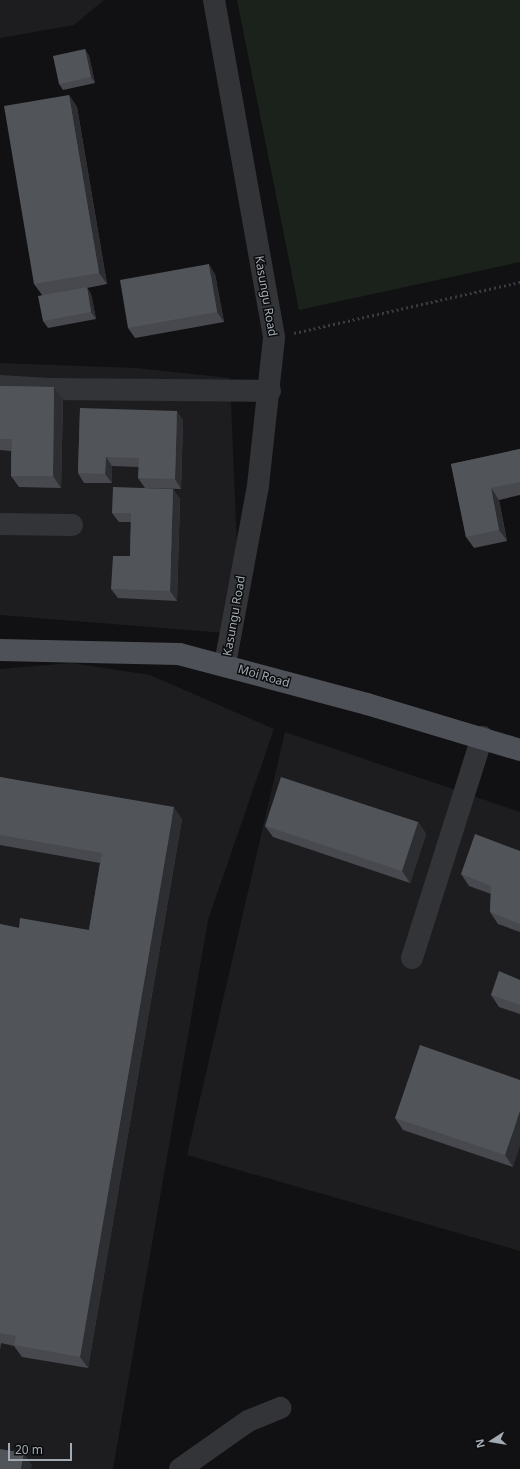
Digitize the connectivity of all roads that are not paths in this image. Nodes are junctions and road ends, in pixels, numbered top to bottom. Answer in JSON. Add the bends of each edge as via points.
{"nodes":[{"id":1,"x":214,"y":0,"type":"edge"},
{"id":2,"x":0,"y":386,"type":"edge"},
{"id":3,"x":270,"y":391,"type":"junction"},
{"id":4,"x":0,"y":524,"type":"edge"},
{"id":5,"x":72,"y":525,"type":"dead end"},
{"id":6,"x":0,"y":650,"type":"edge"},
{"id":7,"x":225,"y":664,"type":"junction"},
{"id":8,"x":482,"y":737,"type":"junction"},
{"id":9,"x":520,"y":750,"type":"edge"},
{"id":10,"x":412,"y":958,"type":"dead end"},
{"id":11,"x":280,"y":1408,"type":"dead end"},
{"id":12,"x":180,"y":1469,"type":"edge"}],
"edges":[{"from":1,"to":3,"type":"street","name":"Kasungu Road","via":[[274,338]]},
{"from":2,"to":3,"type":"street"},
{"from":3,"to":7,"type":"street","name":"Kasungu Road","via":[[258,486]]},
{"from":4,"to":5,"type":"street"},
{"from":6,"to":7,"type":"main road","name":"Moi Road","via":[[179,654]]},
{"from":7,"to":8,"type":"main road","name":"Moi Road"},
{"from":8,"to":9,"type":"main road","name":"Moi Road"},
{"from":8,"to":10,"type":"street"},
{"from":11,"to":12,"type":"street","via":[[248,1420]]}]}
